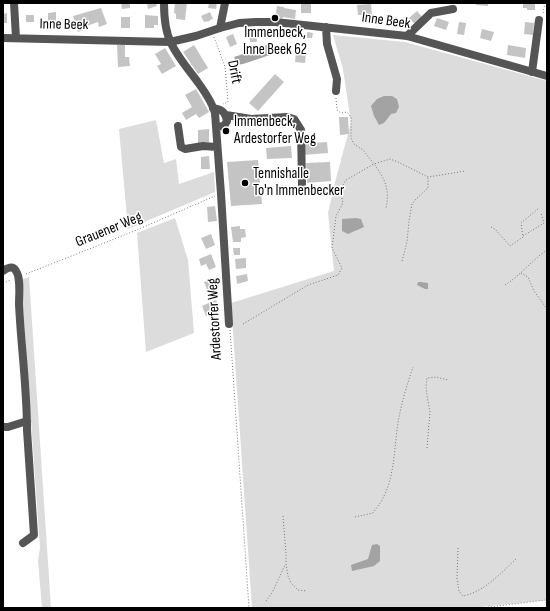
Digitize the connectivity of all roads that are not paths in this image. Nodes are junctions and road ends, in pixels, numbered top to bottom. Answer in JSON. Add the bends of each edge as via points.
{"nodes":[{"id":1,"x":14,"y":3,"type":"edge"},
{"id":2,"x":164,"y":3,"type":"edge"},
{"id":3,"x":225,"y":3,"type":"edge"},
{"id":4,"x":453,"y":9,"type":"dead end"},
{"id":5,"x":539,"y":20,"type":"road end"},
{"id":6,"x":326,"y":27,"type":"junction"},
{"id":7,"x":220,"y":28,"type":"junction"},
{"id":8,"x":407,"y":36,"type":"junction"},
{"id":9,"x":3,"y":38,"type":"edge"},
{"id":10,"x":16,"y":38,"type":"junction"},
{"id":11,"x":170,"y":42,"type":"junction"},
{"id":12,"x":532,"y":72,"type":"junction"},
{"id":13,"x":547,"y":76,"type":"edge"},
{"id":14,"x":336,"y":93,"type":"road end"},
{"id":15,"x":213,"y":108,"type":"junction"},
{"id":16,"x":226,"y":116,"type":"junction"},
{"id":17,"x":178,"y":126,"type":"dead end"},
{"id":18,"x":216,"y":127,"type":"junction"},
{"id":19,"x":217,"y":147,"type":"junction"},
{"id":20,"x":302,"y":185,"type":"dead end"},
{"id":21,"x":3,"y":271,"type":"edge"},
{"id":22,"x":229,"y":324,"type":"road end"},
{"id":23,"x":27,"y":421,"type":"junction"},
{"id":24,"x":3,"y":427,"type":"edge"},
{"id":25,"x":23,"y":543,"type":"dead end"}],
"edges":[{"from":1,"to":10,"type":"street"},
{"from":2,"to":11,"type":"street"},
{"from":3,"to":7,"type":"street"},
{"from":4,"to":8,"type":"street","via":[[431,13]]},
{"from":5,"to":12,"type":"street"},
{"from":6,"to":7,"type":"street","name":"Inne Beek","via":[[256,22]]},
{"from":6,"to":8,"type":"street","name":"Inne Beek"},
{"from":6,"to":14,"type":"street","via":[[327,44],[337,79]]},
{"from":7,"to":11,"type":"street","name":"Inne Beek"},
{"from":8,"to":12,"type":"street","name":"Inne Beek"},
{"from":9,"to":10,"type":"street","name":"Inne Beek"},
{"from":10,"to":11,"type":"street","name":"Inne Beek"},
{"from":11,"to":15,"type":"street","name":"Ardestorfer Weg","via":[[208,96]]},
{"from":12,"to":13,"type":"street","name":"Inne Beek"},
{"from":15,"to":16,"type":"street","via":[[223,111]]},
{"from":15,"to":18,"type":"street","name":"Ardestorfer Weg"},
{"from":16,"to":18,"type":"street","via":[[224,126]]},
{"from":16,"to":20,"type":"street","via":[[251,119],[294,118],[301,130]]},
{"from":17,"to":19,"type":"street","via":[[181,147]]},
{"from":18,"to":19,"type":"street","name":"Ardestorfer Weg"},
{"from":19,"to":22,"type":"street","name":"Ardestorfer Weg"},
{"from":21,"to":23,"type":"street","via":[[9,267],[14,268],[19,277]]},
{"from":23,"to":24,"type":"street"},
{"from":23,"to":25,"type":"street","via":[[34,535]]}]}
